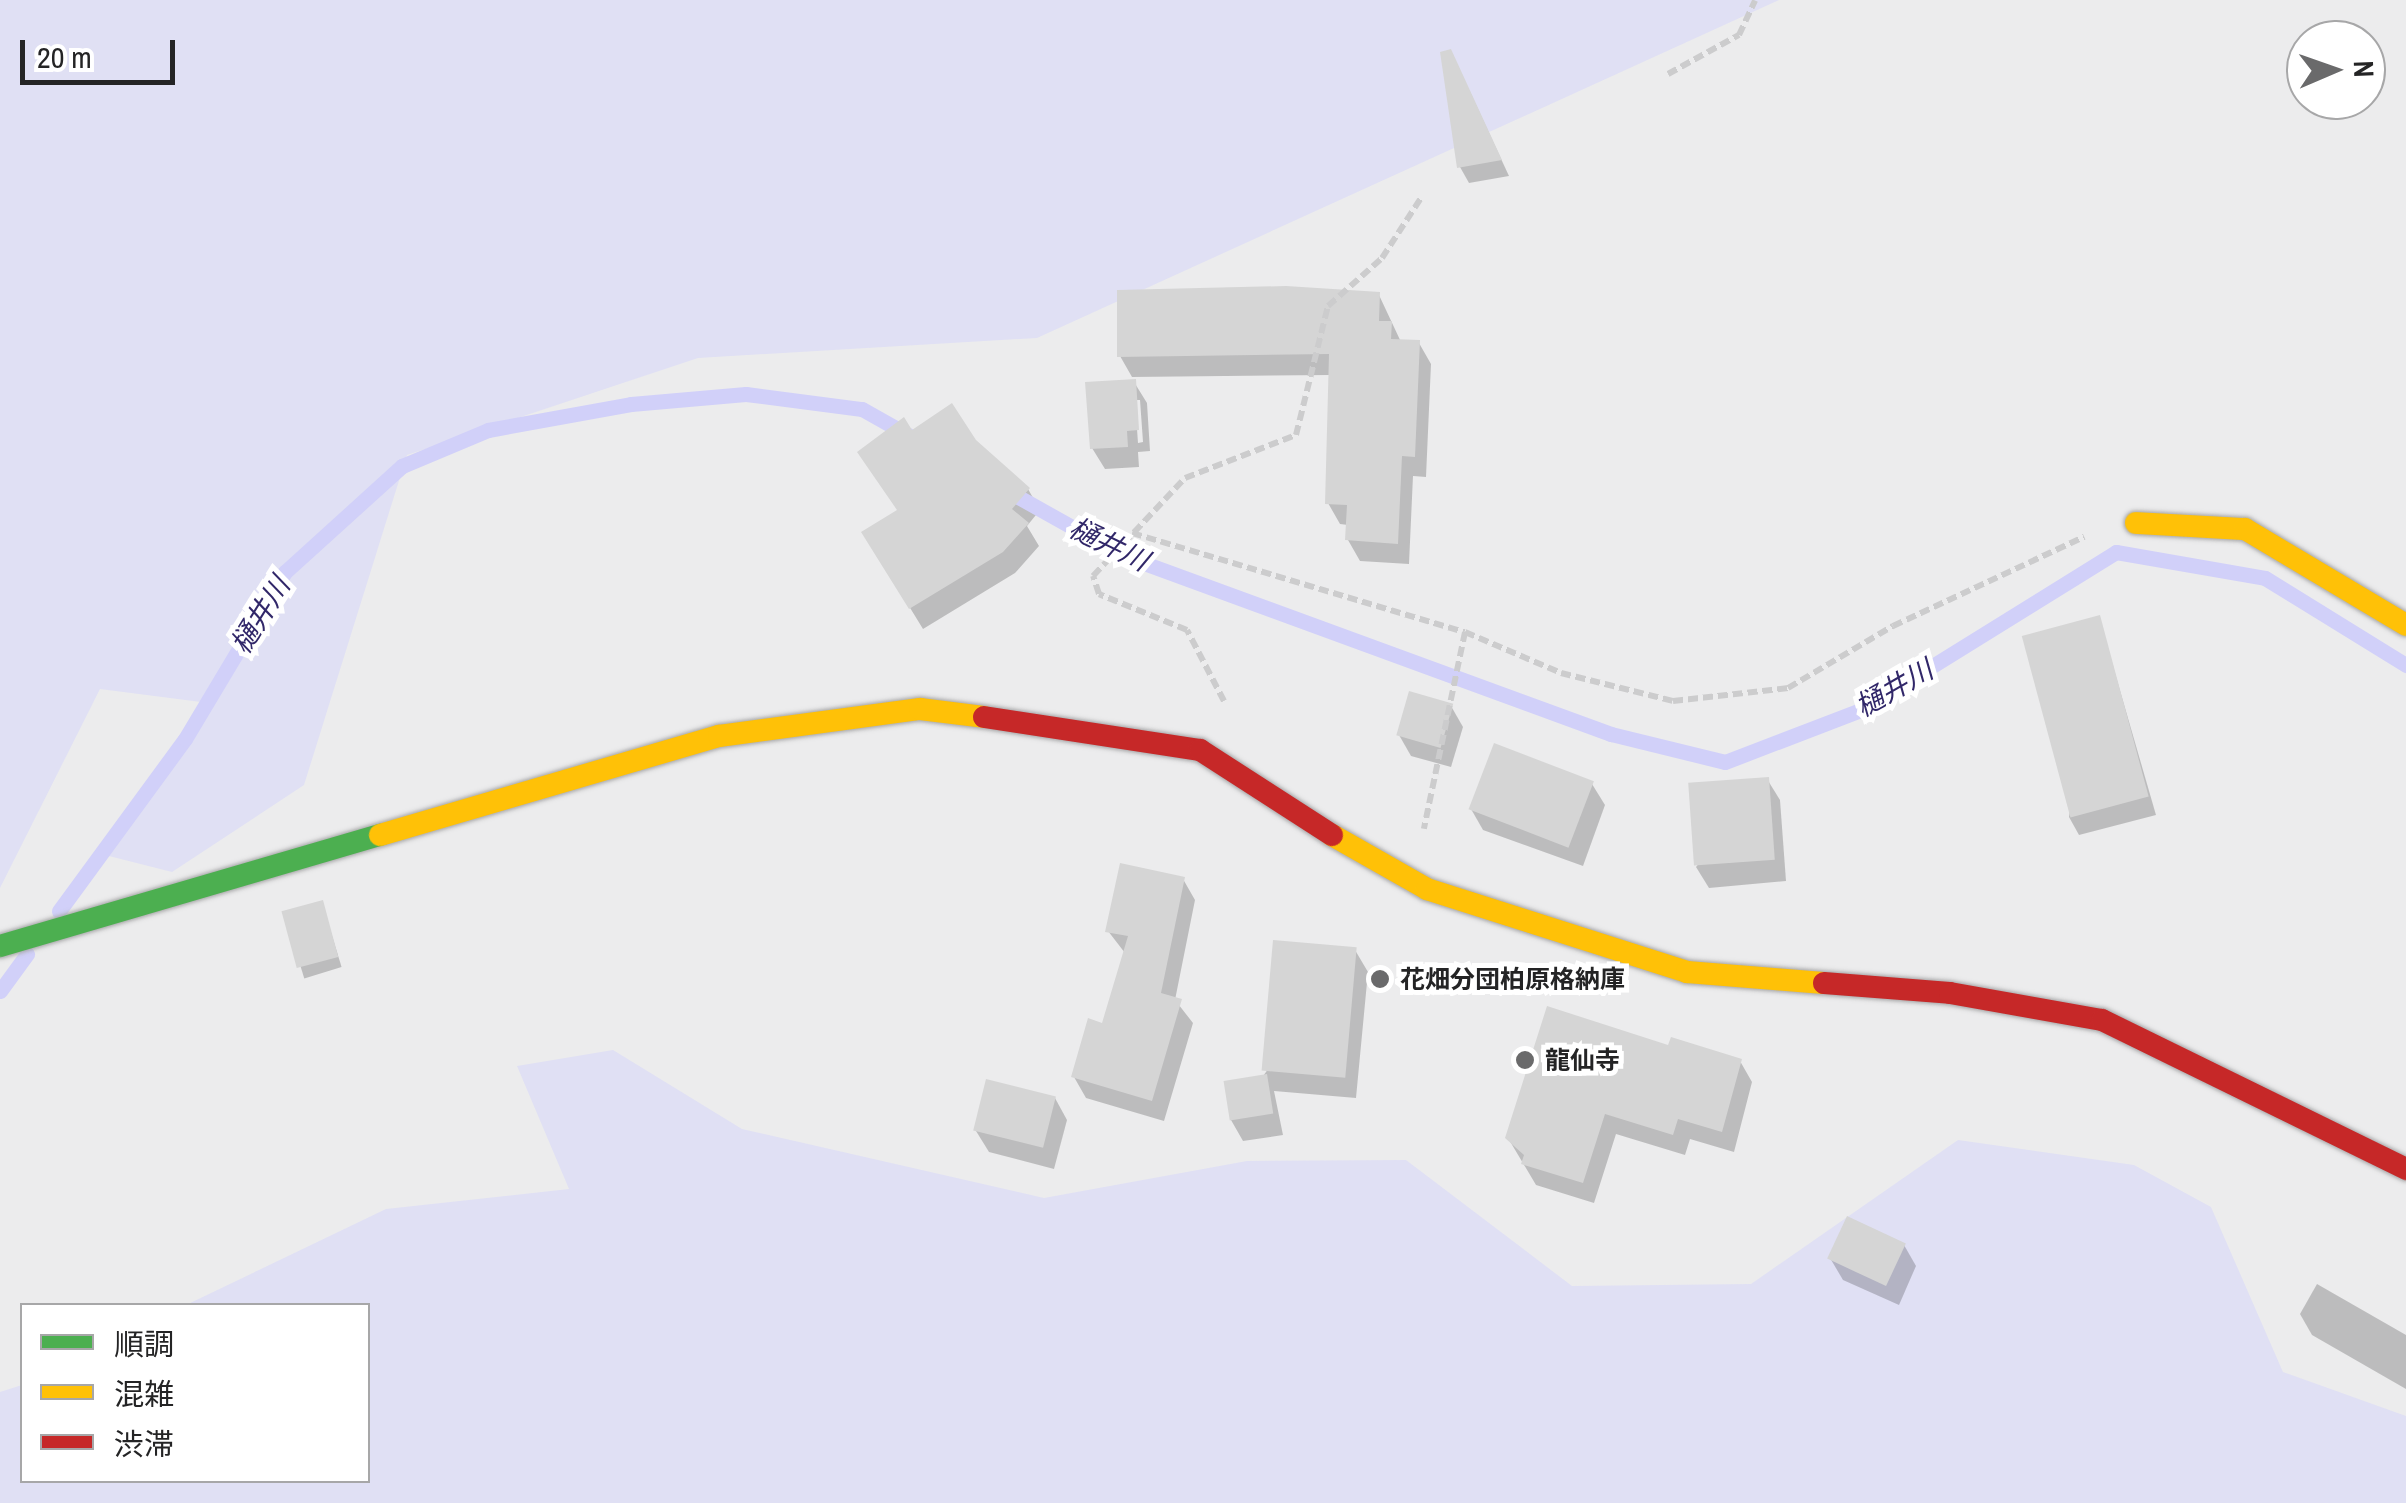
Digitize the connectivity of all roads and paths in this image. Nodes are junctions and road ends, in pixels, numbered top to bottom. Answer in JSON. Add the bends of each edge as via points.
{"nodes":[{"id":1,"x":1755,"y":0,"type":"edge"},
{"id":2,"x":1668,"y":74,"type":"dead end"},
{"id":3,"x":1420,"y":198,"type":"dead end"},
{"id":4,"x":2136,"y":524,"type":"joint"},
{"id":5,"x":1132,"y":534,"type":"junction"},
{"id":6,"x":2406,"y":625,"type":"edge"},
{"id":7,"x":1465,"y":632,"type":"junction"},
{"id":8,"x":1200,"y":750,"type":"junction"},
{"id":9,"x":1421,"y":844,"type":"dead end"},
{"id":10,"x":0,"y":946,"type":"edge"},
{"id":11,"x":2406,"y":1170,"type":"edge"}],
"edges":[{"from":1,"to":2,"type":"path","via":[[1738,34]]},
{"from":3,"to":5,"type":"path","via":[[1382,258],[1328,306],[1296,435],[1184,478]]},
{"from":4,"to":6,"type":"street","via":[[2245,529]]},
{"from":4,"to":7,"type":"path","via":[[2099,529],[2021,572],[1893,626],[1788,688],[1673,701],[1561,673]]},
{"from":5,"to":7,"type":"path"},
{"from":5,"to":8,"type":"path","via":[[1093,576],[1099,594],[1187,630],[1226,705]]},
{"from":7,"to":9,"type":"path"},
{"from":8,"to":10,"type":"street","via":[[1097,730],[920,710],[719,736]]},
{"from":8,"to":11,"type":"street","via":[[1288,810],[1427,889],[1687,972],[1950,992],[2102,1020]]}]}
